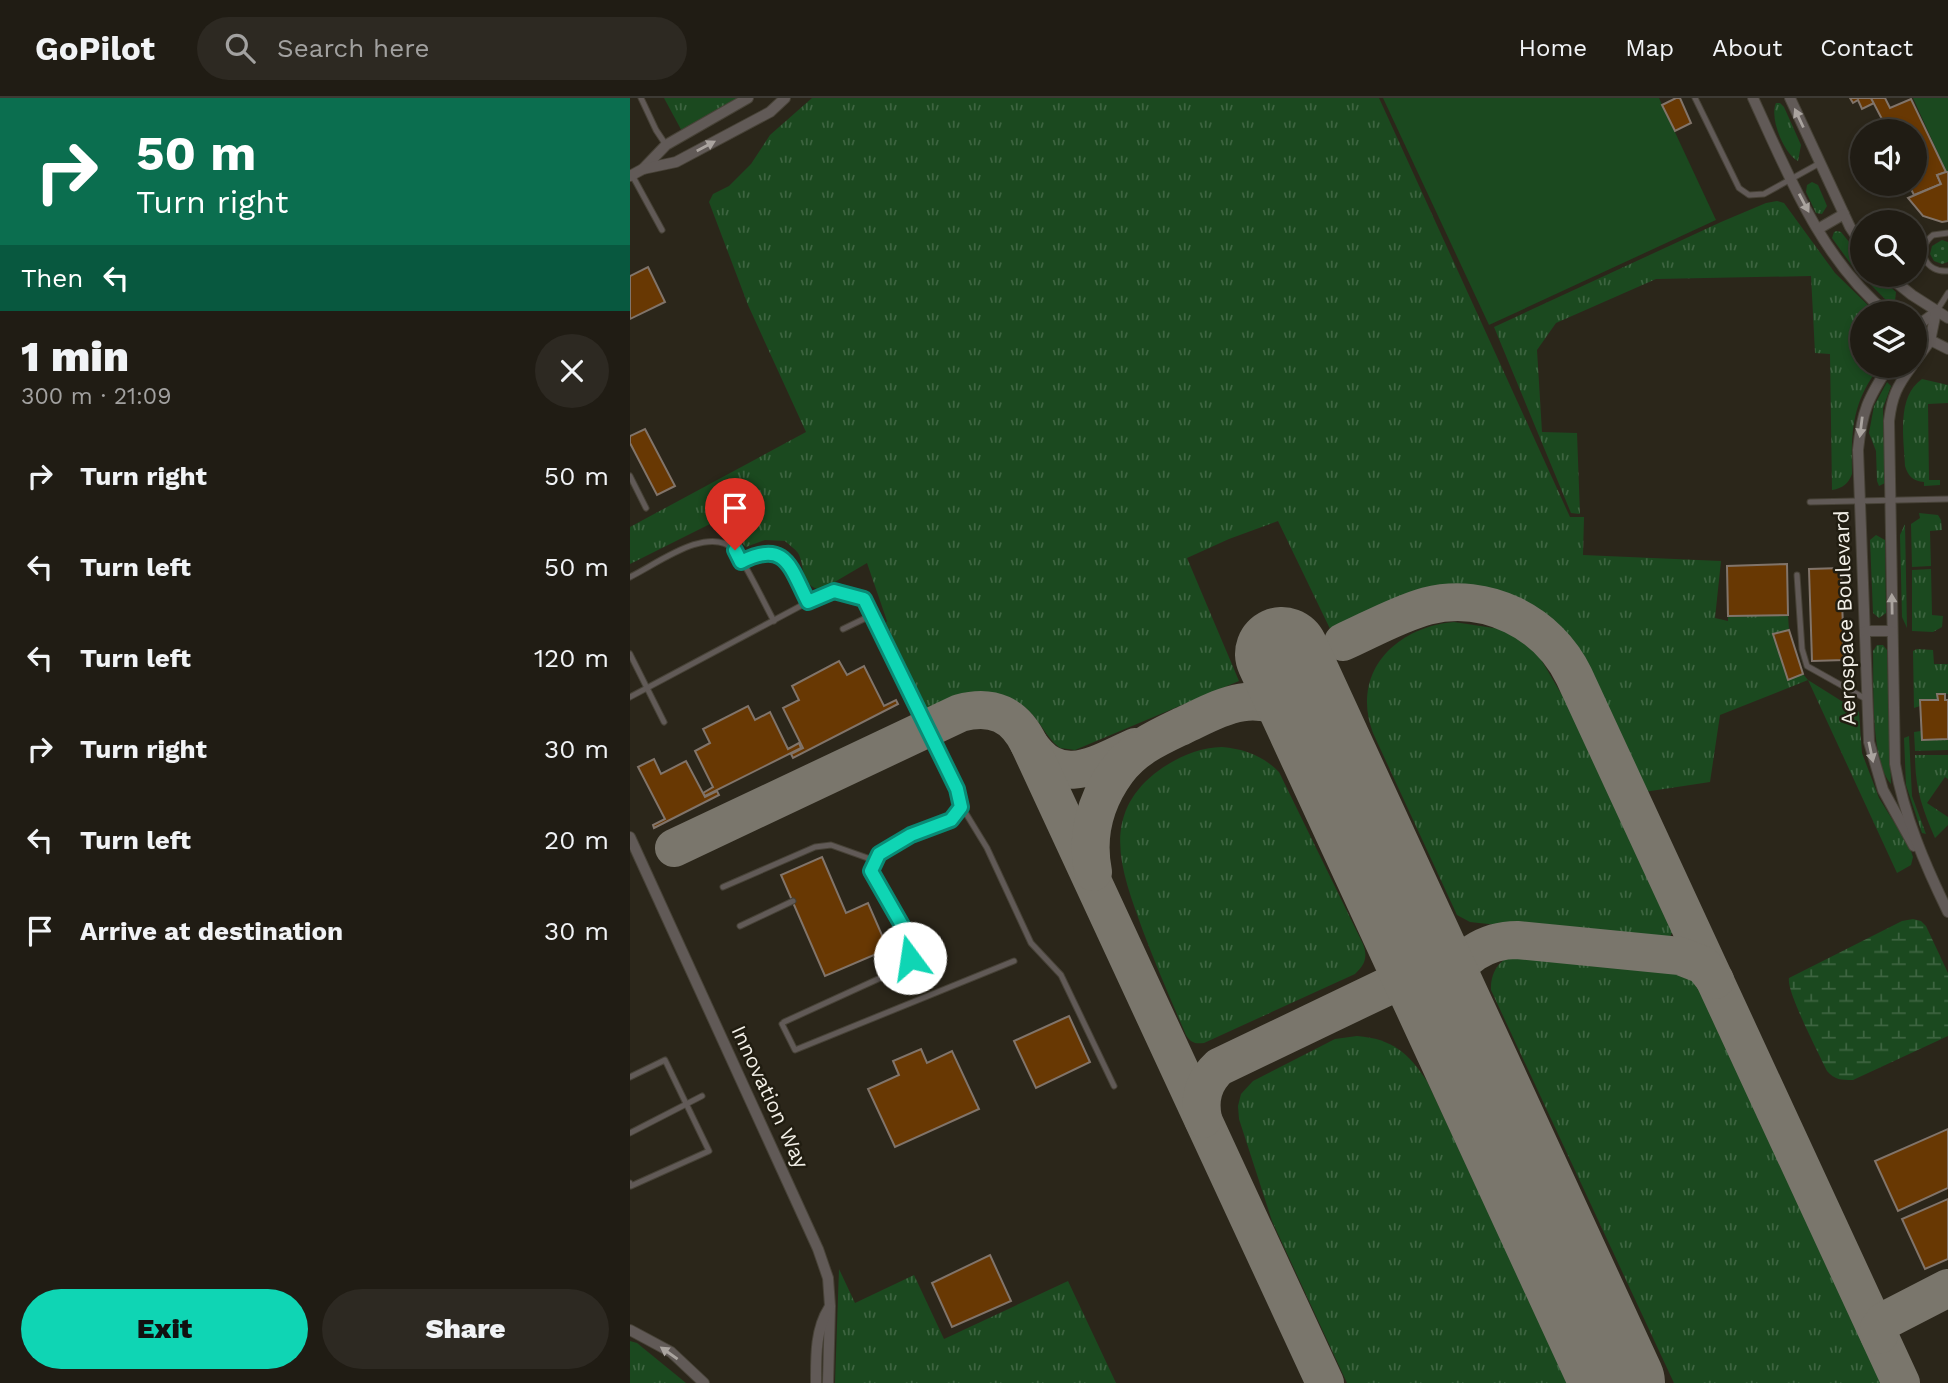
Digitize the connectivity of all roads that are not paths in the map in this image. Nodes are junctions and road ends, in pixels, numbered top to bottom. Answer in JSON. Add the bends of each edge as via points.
{"nodes":[{"id":1,"x":641,"y":98,"type":"edge"},
{"id":2,"x":748,"y":98,"type":"edge"},
{"id":3,"x":785,"y":98,"type":"edge"},
{"id":4,"x":1695,"y":98,"type":"edge"},
{"id":5,"x":1790,"y":98,"type":"edge"},
{"id":6,"x":1757,"y":99,"type":"edge"},
{"id":7,"x":666,"y":145,"type":"junction"},
{"id":8,"x":1820,"y":163,"type":"junction"},
{"id":9,"x":635,"y":173,"type":"edge"},
{"id":10,"x":1791,"y":180,"type":"junction"},
{"id":11,"x":1844,"y":214,"type":"junction"},
{"id":12,"x":1850,"y":224,"type":"edge"},
{"id":13,"x":1818,"y":229,"type":"junction"},
{"id":14,"x":662,"y":230,"type":"dead end"},
{"id":15,"x":1948,"y":233,"type":"edge"},
{"id":16,"x":1948,"y":271,"type":"edge"},
{"id":17,"x":1903,"y":287,"type":"edge"},
{"id":18,"x":1948,"y":293,"type":"edge"},
{"id":19,"x":1875,"y":301,"type":"edge"},
{"id":20,"x":1936,"y":312,"type":"junction"},
{"id":21,"x":1948,"y":318,"type":"edge"},
{"id":22,"x":1927,"y":319,"type":"edge"},
{"id":23,"x":1927,"y":339,"type":"edge"},
{"id":24,"x":1930,"y":341,"type":"junction"},
{"id":25,"x":1927,"y":345,"type":"edge"},
{"id":26,"x":1948,"y":349,"type":"edge"},
{"id":27,"x":1881,"y":378,"type":"edge"},
{"id":28,"x":1903,"y":378,"type":"edge"},
{"id":29,"x":630,"y":476,"type":"edge"},
{"id":30,"x":1948,"y":499,"type":"edge"},
{"id":31,"x":1890,"y":501,"type":"junction"},
{"id":32,"x":1810,"y":502,"type":"dead end"},
{"id":33,"x":1860,"y":502,"type":"junction"},
{"id":34,"x":646,"y":508,"type":"dead end"},
{"id":35,"x":741,"y":562,"type":"junction"},
{"id":36,"x":1797,"y":575,"type":"dead end"},
{"id":37,"x":630,"y":578,"type":"edge"},
{"id":38,"x":808,"y":602,"type":"junction"},
{"id":39,"x":872,"y":615,"type":"junction"},
{"id":40,"x":774,"y":621,"type":"junction"},
{"id":41,"x":844,"y":629,"type":"dead end"},
{"id":42,"x":1864,"y":631,"type":"junction"},
{"id":43,"x":1892,"y":631,"type":"junction"},
{"id":44,"x":630,"y":654,"type":"edge"},
{"id":45,"x":648,"y":688,"type":"junction"},
{"id":46,"x":630,"y":697,"type":"edge"},
{"id":47,"x":1866,"y":699,"type":"junction"},
{"id":48,"x":664,"y":722,"type":"dead end"},
{"id":49,"x":961,"y":807,"type":"junction"},
{"id":50,"x":631,"y":839,"type":"edge"},
{"id":51,"x":876,"y":861,"type":"junction"},
{"id":52,"x":1925,"y":863,"type":"junction"},
{"id":53,"x":723,"y":887,"type":"dead end"},
{"id":54,"x":793,"y":901,"type":"dead end"},
{"id":55,"x":1948,"y":912,"type":"edge"},
{"id":56,"x":740,"y":926,"type":"dead end"},
{"id":57,"x":1014,"y":961,"type":"dead end"},
{"id":58,"x":630,"y":1077,"type":"edge"},
{"id":59,"x":1114,"y":1086,"type":"dead end"},
{"id":60,"x":702,"y":1096,"type":"dead end"},
{"id":61,"x":688,"y":1104,"type":"junction"},
{"id":62,"x":630,"y":1133,"type":"edge"},
{"id":63,"x":630,"y":1184,"type":"edge"},
{"id":64,"x":830,"y":1306,"type":"junction"},
{"id":65,"x":630,"y":1330,"type":"edge"},
{"id":66,"x":704,"y":1383,"type":"edge"},
{"id":67,"x":816,"y":1383,"type":"edge"},
{"id":68,"x":828,"y":1383,"type":"edge"}],
"edges":[{"from":1,"to":7,"type":"lane"},
{"from":2,"to":7,"type":"street"},
{"from":9,"to":3,"type":"street","one_way":true,"via":[[676,162],[770,112]]},
{"from":4,"to":10,"type":"lane","via":[[1739,188],[1749,195],[1764,194]]},
{"from":8,"to":5,"type":"street","one_way":true},
{"from":6,"to":10,"type":"street"},
{"from":7,"to":9,"type":"street"},
{"from":8,"to":10,"type":"lane"},
{"from":8,"to":11,"type":"street"},
{"from":9,"to":14,"type":"lane"},
{"from":10,"to":13,"type":"street","one_way":true},
{"from":11,"to":12,"type":"street"},
{"from":11,"to":13,"type":"street"},
{"from":13,"to":19,"type":"street","via":[[1852,279]]},
{"from":15,"to":16,"type":"lane","via":[[1933,235],[1923,250],[1930,267]]},
{"from":17,"to":20,"type":"street"},
{"from":18,"to":20,"type":"lane","name":"Aerospace Boulevard"},
{"from":20,"to":21,"type":"street"},
{"from":20,"to":22,"type":"street","name":"Aerospace Boulevard"},
{"from":20,"to":24,"type":"street","name":"Aerospace Boulevard"},
{"from":23,"to":24,"type":"street"},
{"from":24,"to":25,"type":"street","name":"Aerospace Boulevard"},
{"from":24,"to":26,"type":"street"},
{"from":27,"to":33,"type":"street","name":"Aerospace Boulevard","one_way":true,"via":[[1861,420]]},
{"from":28,"to":31,"type":"street","name":"Aerospace Boulevard","via":[[1892,398],[1889,421]]},
{"from":29,"to":34,"type":"lane"},
{"from":30,"to":31,"type":"lane"},
{"from":31,"to":33,"type":"lane"},
{"from":43,"to":31,"type":"street","name":"Aerospace Boulevard","one_way":true},
{"from":32,"to":33,"type":"lane"},
{"from":33,"to":42,"type":"street","name":"Aerospace Boulevard"},
{"from":35,"to":37,"type":"lane","via":[[735,550],[719,540],[699,541]]},
{"from":35,"to":38,"type":"lane","via":[[758,553],[773,552],[786,558]]},
{"from":35,"to":40,"type":"lane"},
{"from":36,"to":47,"type":"lane","via":[[1807,666]]},
{"from":38,"to":39,"type":"lane","via":[[834,591],[864,599]]},
{"from":38,"to":40,"type":"lane"},
{"from":39,"to":41,"type":"lane"},
{"from":39,"to":49,"type":"lane","via":[[957,789]]},
{"from":40,"to":45,"type":"lane"},
{"from":42,"to":43,"type":"street"},
{"from":42,"to":47,"type":"street","name":"Aerospace Boulevard"},
{"from":43,"to":52,"type":"street","name":"Aerospace Boulevard","via":[[1895,764]]},
{"from":44,"to":45,"type":"lane"},
{"from":45,"to":46,"type":"lane"},
{"from":45,"to":48,"type":"lane"},
{"from":47,"to":52,"type":"street","name":"Aerospace Boulevard","one_way":true,"via":[[1869,742],[1882,790]]},
{"from":49,"to":51,"type":"lane","via":[[951,820],[911,835],[879,854]]},
{"from":49,"to":59,"type":"lane","via":[[987,848],[1031,943],[1060,975]]},
{"from":50,"to":64,"type":"street","name":"Innovation Way","via":[[818,1249],[828,1278]]},
{"from":51,"to":53,"type":"lane","via":[[831,845],[814,846]]},
{"from":51,"to":57,"type":"lane","via":[[871,871],[903,927],[910,958],[900,968],[783,1023],[795,1049]]},
{"from":52,"to":55,"type":"street","name":"Aerospace Boulevard"},
{"from":54,"to":56,"type":"lane"},
{"from":58,"to":61,"type":"lane","via":[[666,1060]]},
{"from":60,"to":61,"type":"lane"},
{"from":61,"to":62,"type":"lane"},
{"from":61,"to":63,"type":"lane","via":[[709,1150]]},
{"from":64,"to":67,"type":"street","via":[[818,1339]]},
{"from":64,"to":68,"type":"street","name":"Innovation Way"},
{"from":66,"to":65,"type":"street","one_way":true,"via":[[671,1352]]}]}
